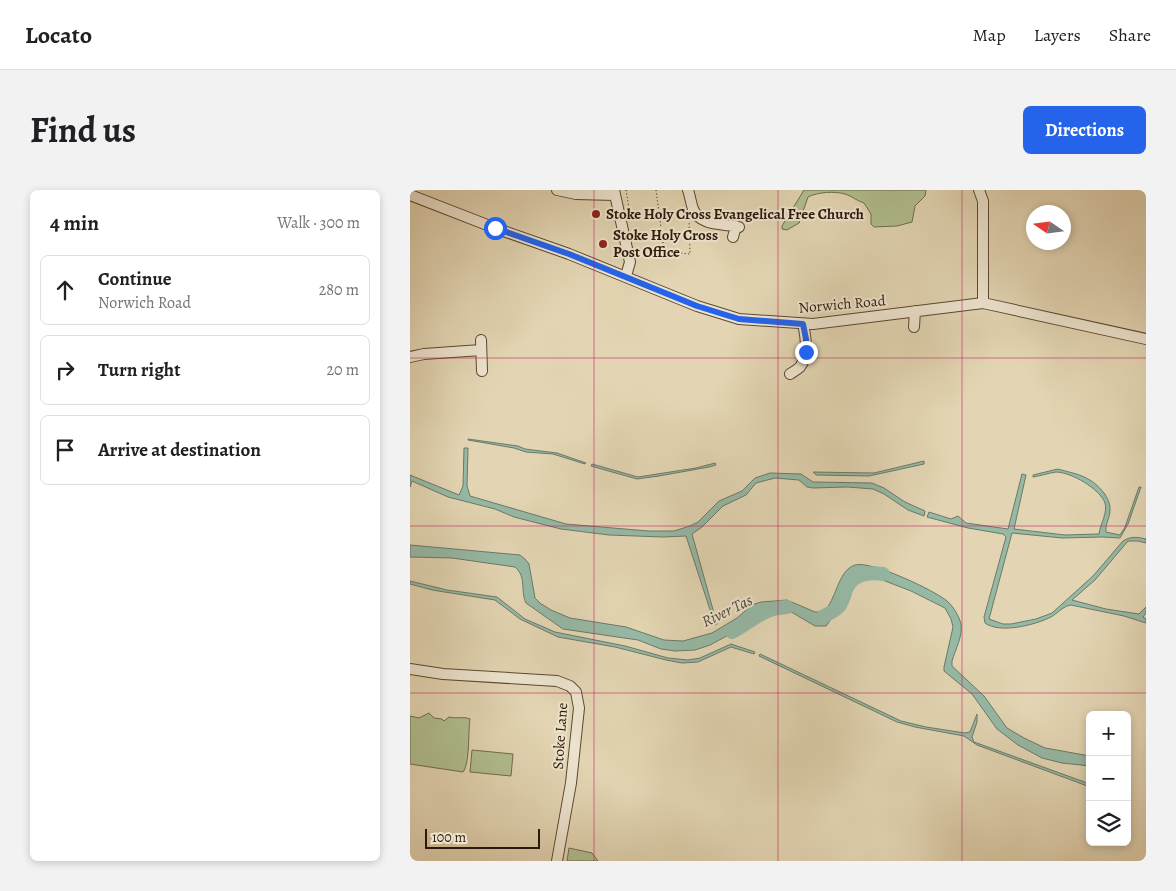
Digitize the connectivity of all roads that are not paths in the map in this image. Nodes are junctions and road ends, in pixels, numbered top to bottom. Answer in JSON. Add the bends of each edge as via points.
{"nodes":[{"id":1,"x":557,"y":190,"type":"edge"},
{"id":2,"x":688,"y":190,"type":"edge"},
{"id":3,"x":979,"y":190,"type":"edge"},
{"id":4,"x":615,"y":193,"type":"edge"},
{"id":5,"x":410,"y":194,"type":"edge"},
{"id":6,"x":736,"y":230,"type":"dead end"},
{"id":7,"x":626,"y":276,"type":"junction"},
{"id":8,"x":983,"y":303,"type":"junction"},
{"id":9,"x":915,"y":311,"type":"junction"},
{"id":10,"x":803,"y":324,"type":"junction"},
{"id":11,"x":914,"y":327,"type":"dead end"},
{"id":12,"x":1146,"y":339,"type":"edge"},
{"id":13,"x":410,"y":357,"type":"edge"},
{"id":14,"x":482,"y":371,"type":"dead end"},
{"id":15,"x":790,"y":374,"type":"dead end"},
{"id":16,"x":410,"y":669,"type":"edge"},
{"id":17,"x":557,"y":861,"type":"edge"}],
"edges":[{"from":1,"to":4,"type":"street","via":[[576,194]]},
{"from":2,"to":6,"type":"street","via":[[700,219]]},
{"from":3,"to":8,"type":"street","via":[[983,201]]},
{"from":4,"to":7,"type":"street","via":[[630,262]]},
{"from":5,"to":7,"type":"street","name":"Norwich Road"},
{"from":7,"to":10,"type":"street","name":"Norwich Road","via":[[697,306],[739,319]]},
{"from":8,"to":9,"type":"street","name":"Norwich Road"},
{"from":8,"to":12,"type":"street","name":"Norwich Road"},
{"from":9,"to":10,"type":"street","name":"Norwich Road"},
{"from":9,"to":11,"type":"street"},
{"from":10,"to":15,"type":"street","via":[[806,352],[800,367]]},
{"from":13,"to":14,"type":"street","via":[[481,345]]},
{"from":16,"to":17,"type":"street","name":"Stoke Lane","via":[[557,682],[570,686],[576,692],[579,708],[573,765]]}]}
